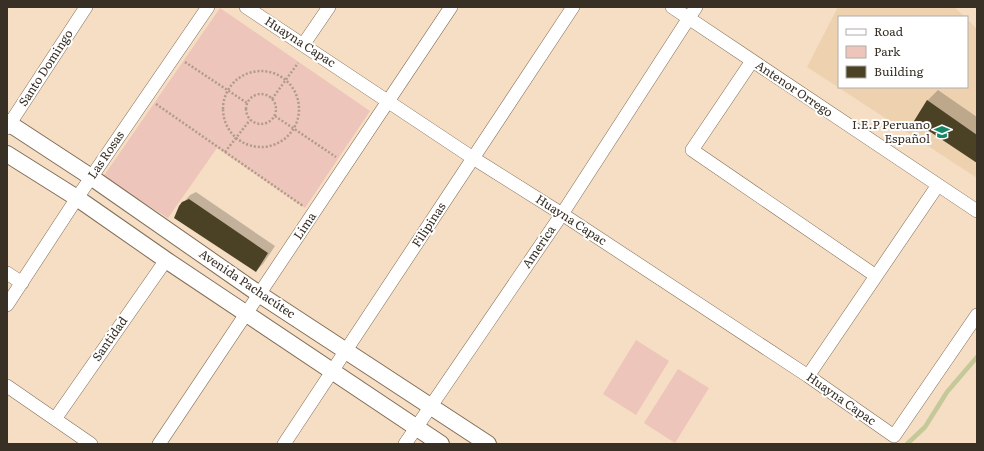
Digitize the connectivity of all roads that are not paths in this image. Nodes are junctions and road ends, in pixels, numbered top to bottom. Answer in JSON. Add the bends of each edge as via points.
{"nodes":[{"id":1,"x":86,"y":7,"type":"edge"},
{"id":2,"x":208,"y":7,"type":"edge"},
{"id":3,"x":246,"y":7,"type":"edge"},
{"id":4,"x":329,"y":7,"type":"edge"},
{"id":5,"x":451,"y":7,"type":"edge"},
{"id":6,"x":573,"y":7,"type":"edge"},
{"id":7,"x":672,"y":7,"type":"edge"},
{"id":8,"x":692,"y":12,"type":"edge"},
{"id":9,"x":303,"y":45,"type":"junction"},
{"id":10,"x":752,"y":61,"type":"junction"},
{"id":11,"x":388,"y":101,"type":"junction"},
{"id":12,"x":8,"y":125,"type":"edge"},
{"id":13,"x":7,"y":154,"type":"edge"},
{"id":14,"x":473,"y":158,"type":"junction"},
{"id":15,"x":91,"y":177,"type":"junction"},
{"id":16,"x":938,"y":185,"type":"junction"},
{"id":17,"x":77,"y":198,"type":"junction"},
{"id":18,"x":977,"y":211,"type":"edge"},
{"id":19,"x":562,"y":214,"type":"junction"},
{"id":20,"x":166,"y":260,"type":"junction"},
{"id":21,"x":7,"y":273,"type":"edge"},
{"id":22,"x":876,"y":276,"type":"junction"},
{"id":23,"x":22,"y":283,"type":"junction"},
{"id":24,"x":260,"y":294,"type":"junction"},
{"id":25,"x":7,"y":305,"type":"edge"},
{"id":26,"x":247,"y":313,"type":"junction"},
{"id":27,"x":977,"y":315,"type":"edge"},
{"id":28,"x":346,"y":350,"type":"junction"},
{"id":29,"x":333,"y":371,"type":"junction"},
{"id":30,"x":808,"y":376,"type":"junction"},
{"id":31,"x":7,"y":386,"type":"edge"},
{"id":32,"x":431,"y":406,"type":"junction"},
{"id":33,"x":55,"y":419,"type":"junction"},
{"id":34,"x":416,"y":428,"type":"junction"},
{"id":35,"x":92,"y":444,"type":"edge"},
{"id":36,"x":159,"y":444,"type":"edge"},
{"id":37,"x":284,"y":444,"type":"edge"},
{"id":38,"x":405,"y":444,"type":"edge"},
{"id":39,"x":441,"y":444,"type":"edge"},
{"id":40,"x":488,"y":444,"type":"edge"}],
"edges":[{"from":1,"to":12,"type":"street","name":"Santo Domingo"},
{"from":2,"to":15,"type":"street","name":"Las Rosas"},
{"from":3,"to":9,"type":"street","name":"Huayna Capac"},
{"from":4,"to":9,"type":"street"},
{"from":5,"to":11,"type":"street","name":"Lima"},
{"from":6,"to":14,"type":"street","name":"Filipinas"},
{"from":7,"to":8,"type":"street","name":"Antenor Orrego"},
{"from":8,"to":10,"type":"street","name":"Antenor Orrego"},
{"from":8,"to":19,"type":"street","name":"America"},
{"from":9,"to":11,"type":"street","name":"Huayna Capac"},
{"from":10,"to":16,"type":"street","name":"Antenor Orrego"},
{"from":10,"to":22,"type":"street","via":[[692,150]]},
{"from":11,"to":14,"type":"street","name":"Huayna Capac"},
{"from":11,"to":24,"type":"street","name":"Lima"},
{"from":12,"to":15,"type":"street","name":"Avenida Pachacútec"},
{"from":13,"to":17,"type":"street","name":"Avenida Pachacútec"},
{"from":14,"to":19,"type":"street","name":"Huayna Capac"},
{"from":14,"to":28,"type":"street","name":"Filipinas"},
{"from":15,"to":17,"type":"street","name":"Las Rosas"},
{"from":15,"to":24,"type":"street","name":"Avenida Pachacútec"},
{"from":16,"to":18,"type":"street","name":"Antenor Orrego"},
{"from":16,"to":22,"type":"street"},
{"from":17,"to":20,"type":"street","name":"Avenida Pachacútec"},
{"from":17,"to":23,"type":"street","name":"Las Rosas"},
{"from":19,"to":30,"type":"street","name":"Huayna Capac"},
{"from":19,"to":32,"type":"street","name":"America"},
{"from":20,"to":26,"type":"street","name":"Avenida Pachacútec"},
{"from":20,"to":33,"type":"street","name":"Santidad"},
{"from":21,"to":23,"type":"street"},
{"from":22,"to":30,"type":"street"},
{"from":23,"to":25,"type":"street","name":"Las Rosas"},
{"from":24,"to":26,"type":"street","name":"Lima"},
{"from":24,"to":28,"type":"street","name":"Avenida Pachacútec"},
{"from":26,"to":29,"type":"street","name":"Avenida Pachacútec"},
{"from":26,"to":36,"type":"street","name":"Lima"},
{"from":27,"to":30,"type":"street","name":"Huayna Capac","via":[[894,436]]},
{"from":28,"to":29,"type":"street","name":"Filipinas"},
{"from":28,"to":32,"type":"street","name":"Avenida Pachacútec"},
{"from":29,"to":34,"type":"street","name":"Avenida Pachacútec"},
{"from":29,"to":37,"type":"street","name":"Filipinas"},
{"from":31,"to":33,"type":"street"},
{"from":32,"to":34,"type":"street","name":"America"},
{"from":32,"to":40,"type":"street","name":"Avenida Pachacútec"},
{"from":33,"to":35,"type":"street"},
{"from":34,"to":38,"type":"street","name":"America"},
{"from":34,"to":39,"type":"street","name":"Avenida Pachacútec"}]}
